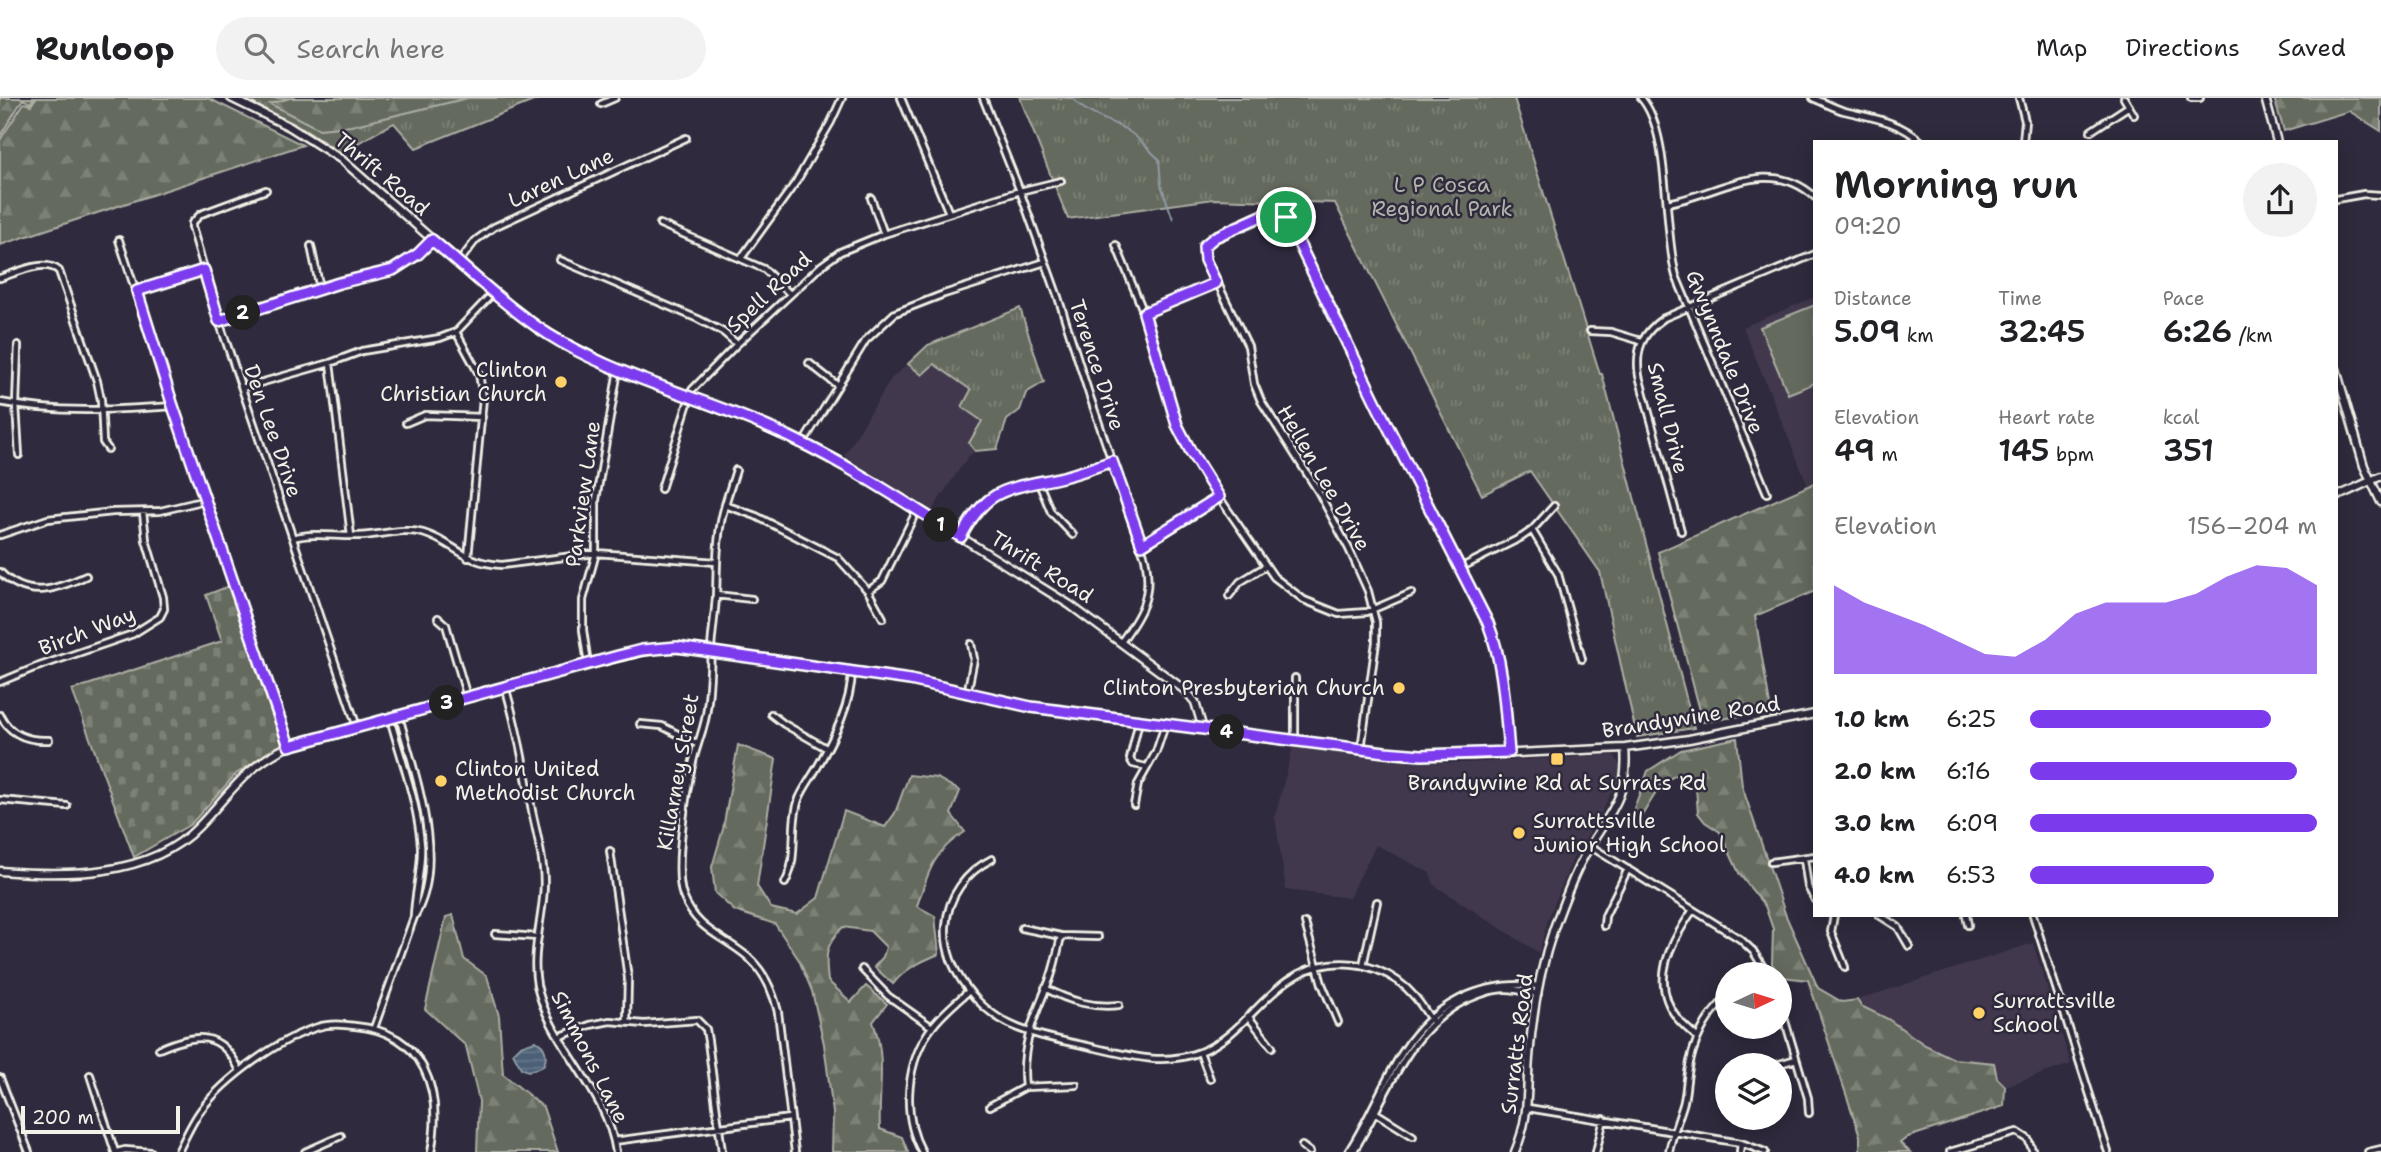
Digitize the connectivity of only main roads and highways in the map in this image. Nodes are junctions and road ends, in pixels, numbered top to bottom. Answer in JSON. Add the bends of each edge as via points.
{"nodes":[{"id":1,"x":231,"y":98,"type":"edge"},
{"id":2,"x":2264,"y":98,"type":"edge"},
{"id":3,"x":2276,"y":140,"type":"edge"},
{"id":4,"x":2338,"y":376,"type":"edge"},
{"id":5,"x":2381,"y":476,"type":"edge"},
{"id":6,"x":2371,"y":481,"type":"junction"},
{"id":7,"x":2338,"y":496,"type":"edge"},
{"id":8,"x":2381,"y":502,"type":"edge"},
{"id":9,"x":1813,"y":714,"type":"edge"},
{"id":10,"x":1203,"y":729,"type":"junction"},
{"id":11,"x":1625,"y":748,"type":"junction"},
{"id":12,"x":0,"y":871,"type":"edge"},
{"id":13,"x":1515,"y":1152,"type":"edge"}],
"edges":[{"from":1,"to":10,"type":"main road","name":"Thrift Road","via":[[284,123],[342,160],[541,330],[618,370],[837,460],[1054,594],[1191,696]]},
{"from":2,"to":3,"type":"main road"},
{"from":4,"to":6,"type":"main road"},
{"from":5,"to":6,"type":"main road"},
{"from":6,"to":7,"type":"main road"},
{"from":6,"to":8,"type":"main road"},
{"from":9,"to":11,"type":"main road","name":"Brandywine Road"},
{"from":10,"to":11,"type":"main road","name":"Brandywine Road","via":[[1422,755]]},
{"from":10,"to":12,"type":"main road","name":"Brandywine Road","via":[[1031,707],[852,671],[660,648],[289,746],[250,769],[194,831],[150,857],[114,869],[75,874]]},
{"from":11,"to":13,"type":"main road","name":"Surratts Road","via":[[1625,785],[1580,864],[1555,926],[1539,986],[1528,1062],[1528,1108]]}]}
